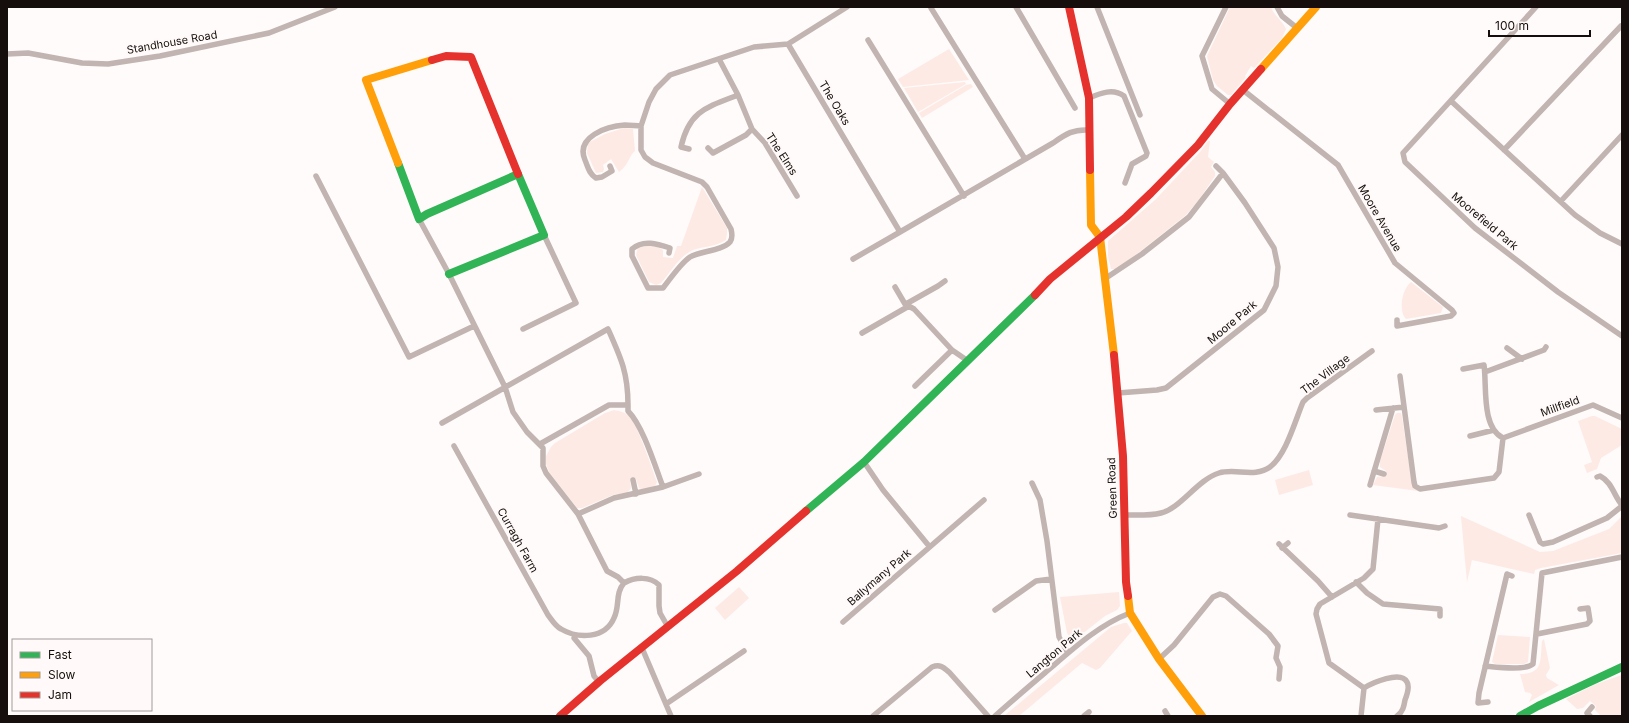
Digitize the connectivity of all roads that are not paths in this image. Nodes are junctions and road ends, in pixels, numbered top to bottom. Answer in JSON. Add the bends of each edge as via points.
{"nodes":[{"id":1,"x":335,"y":7,"type":"edge"},
{"id":2,"x":847,"y":7,"type":"edge"},
{"id":3,"x":1016,"y":7,"type":"edge"},
{"id":4,"x":1069,"y":7,"type":"edge"},
{"id":5,"x":1097,"y":7,"type":"edge"},
{"id":6,"x":1226,"y":7,"type":"edge"},
{"id":7,"x":1277,"y":7,"type":"edge"},
{"id":8,"x":1316,"y":7,"type":"edge"},
{"id":9,"x":1536,"y":7,"type":"edge"},
{"id":10,"x":931,"y":8,"type":"dead end"},
{"id":11,"x":1621,"y":26,"type":"dead end"},
{"id":12,"x":1297,"y":28,"type":"junction"},
{"id":13,"x":868,"y":40,"type":"dead end"},
{"id":14,"x":788,"y":44,"type":"junction"},
{"id":15,"x":7,"y":54,"type":"edge"},
{"id":16,"x":719,"y":59,"type":"junction"},
{"id":17,"x":1243,"y":90,"type":"junction"},
{"id":18,"x":738,"y":95,"type":"junction"},
{"id":19,"x":1089,"y":98,"type":"junction"},
{"id":20,"x":1451,"y":101,"type":"junction"},
{"id":21,"x":1230,"y":104,"type":"junction"},
{"id":22,"x":1075,"y":108,"type":"dead end"},
{"id":23,"x":1140,"y":115,"type":"dead end"},
{"id":24,"x":641,"y":126,"type":"junction"},
{"id":25,"x":752,"y":129,"type":"junction"},
{"id":26,"x":1089,"y":130,"type":"junction"},
{"id":27,"x":1622,"y":135,"type":"edge"},
{"id":28,"x":708,"y":148,"type":"dead end"},
{"id":29,"x":689,"y":149,"type":"dead end"},
{"id":30,"x":1504,"y":150,"type":"junction"},
{"id":31,"x":1025,"y":159,"type":"junction"},
{"id":32,"x":610,"y":166,"type":"dead end"},
{"id":33,"x":1216,"y":166,"type":"dead end"},
{"id":34,"x":1222,"y":173,"type":"junction"},
{"id":35,"x":518,"y":174,"type":"junction"},
{"id":36,"x":316,"y":176,"type":"dead end"},
{"id":37,"x":1125,"y":183,"type":"dead end"},
{"id":38,"x":797,"y":196,"type":"dead end"},
{"id":39,"x":964,"y":196,"type":"junction"},
{"id":40,"x":1561,"y":201,"type":"junction"},
{"id":41,"x":419,"y":219,"type":"junction"},
{"id":42,"x":900,"y":232,"type":"junction"},
{"id":43,"x":544,"y":235,"type":"junction"},
{"id":44,"x":1100,"y":237,"type":"junction"},
{"id":45,"x":1622,"y":244,"type":"edge"},
{"id":46,"x":669,"y":253,"type":"dead end"},
{"id":47,"x":852,"y":259,"type":"dead end"},
{"id":48,"x":449,"y":274,"type":"junction"},
{"id":49,"x":1106,"y":278,"type":"junction"},
{"id":50,"x":944,"y":281,"type":"dead end"},
{"id":51,"x":895,"y":287,"type":"dead end"},
{"id":52,"x":907,"y":305,"type":"junction"},
{"id":53,"x":1395,"y":324,"type":"dead end"},
{"id":54,"x":474,"y":326,"type":"junction"},
{"id":55,"x":523,"y":329,"type":"dead end"},
{"id":56,"x":862,"y":333,"type":"dead end"},
{"id":57,"x":1622,"y":336,"type":"edge"},
{"id":58,"x":1546,"y":347,"type":"dead end"},
{"id":59,"x":1507,"y":348,"type":"dead end"},
{"id":60,"x":952,"y":350,"type":"junction"},
{"id":61,"x":1372,"y":351,"type":"dead end"},
{"id":62,"x":1522,"y":359,"type":"junction"},
{"id":63,"x":968,"y":361,"type":"junction"},
{"id":64,"x":1463,"y":369,"type":"dead end"},
{"id":65,"x":1485,"y":372,"type":"junction"},
{"id":66,"x":1400,"y":376,"type":"dead end"},
{"id":67,"x":915,"y":386,"type":"dead end"},
{"id":68,"x":504,"y":387,"type":"junction"},
{"id":69,"x":1118,"y":394,"type":"junction"},
{"id":70,"x":628,"y":405,"type":"junction"},
{"id":71,"x":1404,"y":407,"type":"junction"},
{"id":72,"x":1393,"y":408,"type":"junction"},
{"id":73,"x":1376,"y":410,"type":"dead end"},
{"id":74,"x":1622,"y":418,"type":"edge"},
{"id":75,"x":442,"y":423,"type":"dead end"},
{"id":76,"x":1494,"y":430,"type":"junction"},
{"id":77,"x":1470,"y":436,"type":"dead end"},
{"id":78,"x":1503,"y":438,"type":"junction"},
{"id":79,"x":540,"y":444,"type":"junction"},
{"id":80,"x":454,"y":446,"type":"dead end"},
{"id":81,"x":864,"y":462,"type":"junction"},
{"id":82,"x":1374,"y":471,"type":"junction"},
{"id":83,"x":699,"y":474,"type":"dead end"},
{"id":84,"x":1384,"y":474,"type":"dead end"},
{"id":85,"x":1597,"y":477,"type":"dead end"},
{"id":86,"x":633,"y":480,"type":"dead end"},
{"id":87,"x":1032,"y":484,"type":"dead end"},
{"id":88,"x":1370,"y":485,"type":"dead end"},
{"id":89,"x":663,"y":487,"type":"junction"},
{"id":90,"x":636,"y":494,"type":"junction"},
{"id":91,"x":984,"y":500,"type":"dead end"},
{"id":92,"x":1622,"y":505,"type":"edge"},
{"id":93,"x":578,"y":514,"type":"junction"},
{"id":94,"x":1124,"y":515,"type":"junction"},
{"id":95,"x":1350,"y":515,"type":"dead end"},
{"id":96,"x":1529,"y":515,"type":"dead end"},
{"id":97,"x":1378,"y":518,"type":"junction"},
{"id":98,"x":1445,"y":526,"type":"dead end"},
{"id":99,"x":1288,"y":543,"type":"dead end"},
{"id":100,"x":929,"y":546,"type":"junction"},
{"id":101,"x":1622,"y":557,"type":"edge"},
{"id":102,"x":1512,"y":576,"type":"dead end"},
{"id":103,"x":1051,"y":579,"type":"junction"},
{"id":104,"x":1356,"y":582,"type":"junction"},
{"id":105,"x":624,"y":583,"type":"junction"},
{"id":106,"x":1332,"y":597,"type":"junction"},
{"id":107,"x":1580,"y":609,"type":"dead end"},
{"id":108,"x":995,"y":610,"type":"dead end"},
{"id":109,"x":1130,"y":613,"type":"junction"},
{"id":110,"x":1440,"y":616,"type":"dead end"},
{"id":111,"x":843,"y":622,"type":"dead end"},
{"id":112,"x":668,"y":627,"type":"junction"},
{"id":113,"x":1537,"y":634,"type":"junction"},
{"id":114,"x":574,"y":635,"type":"junction"},
{"id":115,"x":642,"y":648,"type":"junction"},
{"id":116,"x":744,"y":651,"type":"dead end"},
{"id":117,"x":1068,"y":653,"type":"junction"},
{"id":118,"x":1159,"y":659,"type":"junction"},
{"id":119,"x":1485,"y":666,"type":"junction"},
{"id":120,"x":1622,"y":667,"type":"edge"},
{"id":121,"x":1279,"y":679,"type":"dead end"},
{"id":122,"x":598,"y":682,"type":"junction"},
{"id":123,"x":1364,"y":688,"type":"junction"},
{"id":124,"x":1488,"y":702,"type":"dead end"},
{"id":125,"x":666,"y":704,"type":"junction"},
{"id":126,"x":1592,"y":707,"type":"dead end"},
{"id":127,"x":560,"y":716,"type":"edge"},
{"id":128,"x":671,"y":716,"type":"edge"},
{"id":129,"x":873,"y":716,"type":"edge"},
{"id":130,"x":988,"y":716,"type":"edge"},
{"id":131,"x":995,"y":716,"type":"edge"},
{"id":132,"x":1202,"y":716,"type":"edge"},
{"id":133,"x":1361,"y":716,"type":"edge"},
{"id":134,"x":1397,"y":716,"type":"edge"},
{"id":135,"x":1520,"y":716,"type":"edge"},
{"id":136,"x":1590,"y":716,"type":"edge"}],
"edges":[{"from":1,"to":15,"type":"street","name":"Standhouse Road","via":[[269,33],[108,64],[82,63],[28,53]]},
{"from":2,"to":14,"type":"street"},
{"from":3,"to":22,"type":"street"},
{"from":4,"to":19,"type":"street","name":"Green Road"},
{"from":5,"to":23,"type":"street"},
{"from":6,"to":21,"type":"street","via":[[1202,56],[1212,89]]},
{"from":7,"to":12,"type":"street","via":[[1282,16]]},
{"from":8,"to":12,"type":"street"},
{"from":9,"to":20,"type":"street","name":"Moorefield Park"},
{"from":10,"to":31,"type":"street"},
{"from":11,"to":30,"type":"street"},
{"from":12,"to":17,"type":"street"},
{"from":13,"to":39,"type":"street"},
{"from":14,"to":16,"type":"street","via":[[754,46]]},
{"from":14,"to":42,"type":"street","name":"The Oaks"},
{"from":16,"to":18,"type":"street","name":"The Elms"},
{"from":16,"to":24,"type":"street","via":[[670,75],[656,89]]},
{"from":17,"to":21,"type":"street"},
{"from":17,"to":53,"type":"street","name":"Moore Avenue","via":[[1338,165],[1395,263],[1454,313],[1451,316]]},
{"from":18,"to":25,"type":"street","name":"The Elms"},
{"from":18,"to":29,"type":"street","via":[[707,107],[696,115],[681,147]]},
{"from":19,"to":26,"type":"street","name":"Green Road"},
{"from":19,"to":37,"type":"street","via":[[1111,91],[1118,91],[1124,96],[1146,153],[1146,156],[1132,164]]},
{"from":20,"to":30,"type":"street"},
{"from":20,"to":57,"type":"street","name":"Moorefield Park","via":[[1403,153],[1405,162],[1475,228],[1558,292]]},
{"from":21,"to":44,"type":"street","via":[[1198,145],[1151,194]]},
{"from":24,"to":32,"type":"street","via":[[614,127],[596,133],[587,140],[582,150],[591,175],[596,178],[602,177],[612,171]]},
{"from":24,"to":46,"type":"street","via":[[641,150],[645,157],[653,164],[702,182],[731,230],[730,242],[688,258],[663,288],[648,288],[632,256],[632,249],[644,243],[655,243],[670,248]]},
{"from":25,"to":28,"type":"street","via":[[746,136],[713,153]]},
{"from":25,"to":38,"type":"street","name":"The Elms","via":[[765,143]]},
{"from":26,"to":31,"type":"street","via":[[1078,129]]},
{"from":26,"to":44,"type":"street","name":"Green Road","via":[[1091,225]]},
{"from":27,"to":40,"type":"street"},
{"from":30,"to":40,"type":"street"},
{"from":31,"to":39,"type":"street"},
{"from":33,"to":34,"type":"street","name":"Moore Park"},
{"from":34,"to":49,"type":"street","via":[[1189,217]]},
{"from":34,"to":69,"type":"street","name":"Moore Park","via":[[1274,248],[1278,266],[1276,286],[1264,310],[1166,388]]},
{"from":35,"to":41,"type":"street"},
{"from":35,"to":41,"type":"street","via":[[471,57],[446,56],[366,80]]},
{"from":35,"to":43,"type":"street"},
{"from":36,"to":54,"type":"street","via":[[409,357]]},
{"from":39,"to":42,"type":"street"},
{"from":40,"to":45,"type":"street","via":[[1574,215]]},
{"from":41,"to":48,"type":"street"},
{"from":42,"to":47,"type":"street"},
{"from":43,"to":48,"type":"street"},
{"from":43,"to":55,"type":"street","via":[[576,303]]},
{"from":44,"to":49,"type":"street","name":"Green Road"},
{"from":44,"to":63,"type":"street","via":[[1050,279]]},
{"from":48,"to":54,"type":"street"},
{"from":49,"to":69,"type":"street","name":"Green Road"},
{"from":50,"to":52,"type":"street"},
{"from":51,"to":52,"type":"street"},
{"from":52,"to":56,"type":"street"},
{"from":52,"to":60,"type":"street","via":[[914,309]]},
{"from":54,"to":68,"type":"street"},
{"from":58,"to":62,"type":"street"},
{"from":59,"to":62,"type":"street"},
{"from":60,"to":63,"type":"street"},
{"from":60,"to":67,"type":"street"},
{"from":61,"to":94,"type":"street","name":"The Village","via":[[1303,402],[1282,452],[1269,468],[1258,472],[1218,473],[1162,513]]},
{"from":62,"to":65,"type":"street"},
{"from":63,"to":81,"type":"street"},
{"from":64,"to":65,"type":"street","via":[[1484,365]]},
{"from":65,"to":76,"type":"street","via":[[1486,403]]},
{"from":66,"to":71,"type":"street"},
{"from":68,"to":70,"type":"street","via":[[608,329],[624,365]]},
{"from":68,"to":75,"type":"street"},
{"from":68,"to":79,"type":"street","via":[[514,412],[527,432]]},
{"from":69,"to":94,"type":"street","name":"Green Road"},
{"from":70,"to":79,"type":"street","via":[[609,405]]},
{"from":70,"to":89,"type":"street","via":[[628,411],[647,445]]},
{"from":71,"to":72,"type":"street"},
{"from":71,"to":78,"type":"street","via":[[1414,482],[1420,489],[1494,478],[1499,472]]},
{"from":72,"to":73,"type":"street"},
{"from":72,"to":82,"type":"street"},
{"from":74,"to":78,"type":"street","name":"Millfield","via":[[1593,405]]},
{"from":76,"to":77,"type":"street"},
{"from":76,"to":78,"type":"street"},
{"from":79,"to":93,"type":"street","via":[[543,448],[543,466],[546,474]]},
{"from":80,"to":114,"type":"street","name":"Curragh Farm","via":[[548,615],[559,628]]},
{"from":81,"to":100,"type":"street","via":[[883,490]]},
{"from":81,"to":112,"type":"street"},
{"from":82,"to":84,"type":"street"},
{"from":82,"to":88,"type":"street"},
{"from":83,"to":89,"type":"street"},
{"from":85,"to":92,"type":"street","via":[[1607,479]]},
{"from":86,"to":90,"type":"street"},
{"from":87,"to":103,"type":"street","via":[[1040,500]]},
{"from":89,"to":90,"type":"street"},
{"from":90,"to":93,"type":"street","via":[[614,498]]},
{"from":91,"to":100,"type":"street","name":"Ballymany Park"},
{"from":92,"to":96,"type":"street","via":[[1607,518],[1545,544],[1540,542]]},
{"from":93,"to":105,"type":"street","via":[[607,571]]},
{"from":94,"to":109,"type":"street","name":"Green Road","via":[[1126,582]]},
{"from":95,"to":97,"type":"street"},
{"from":97,"to":98,"type":"street","via":[[1439,528]]},
{"from":97,"to":104,"type":"street","via":[[1373,569]]},
{"from":99,"to":106,"type":"street","via":[[1280,546]]},
{"from":100,"to":111,"type":"street","name":"Ballymany Park"},
{"from":101,"to":113,"type":"street","via":[[1542,573]]},
{"from":102,"to":119,"type":"street","via":[[1506,574]]},
{"from":103,"to":108,"type":"street","via":[[1036,581]]},
{"from":103,"to":117,"type":"street","via":[[1059,637]]},
{"from":104,"to":106,"type":"street"},
{"from":104,"to":110,"type":"street","via":[[1383,604],[1440,609]]},
{"from":105,"to":112,"type":"street","via":[[647,578],[659,585],[660,613]]},
{"from":105,"to":114,"type":"street","via":[[618,595],[614,618],[609,626],[596,633]]},
{"from":106,"to":123,"type":"street","via":[[1320,604],[1316,614],[1329,663]]},
{"from":107,"to":113,"type":"street","via":[[1588,608],[1590,621],[1587,624]]},
{"from":109,"to":117,"type":"street","name":"Langton Park","via":[[1114,619]]},
{"from":109,"to":118,"type":"street","name":"Green Road"},
{"from":112,"to":115,"type":"street"},
{"from":113,"to":119,"type":"street","via":[[1533,664],[1529,667]]},
{"from":114,"to":122,"type":"street","name":"Curragh Farm","via":[[589,656]]},
{"from":115,"to":122,"type":"street"},
{"from":115,"to":125,"type":"street"},
{"from":116,"to":125,"type":"street"},
{"from":117,"to":131,"type":"street","name":"Langton Park"},
{"from":118,"to":121,"type":"street","via":[[1218,594],[1226,596],[1269,634],[1278,646],[1276,658],[1280,667]]},
{"from":118,"to":132,"type":"street","name":"Green Road"},
{"from":119,"to":124,"type":"street","via":[[1478,703]]},
{"from":120,"to":135,"type":"street"},
{"from":122,"to":127,"type":"street"},
{"from":123,"to":133,"type":"street"},
{"from":123,"to":134,"type":"street","via":[[1376,681],[1389,678],[1404,679],[1408,682],[1403,708]]},
{"from":125,"to":128,"type":"street"},
{"from":126,"to":136,"type":"street","via":[[1587,713]]},
{"from":129,"to":130,"type":"street","via":[[937,665],[943,666]]}]}
